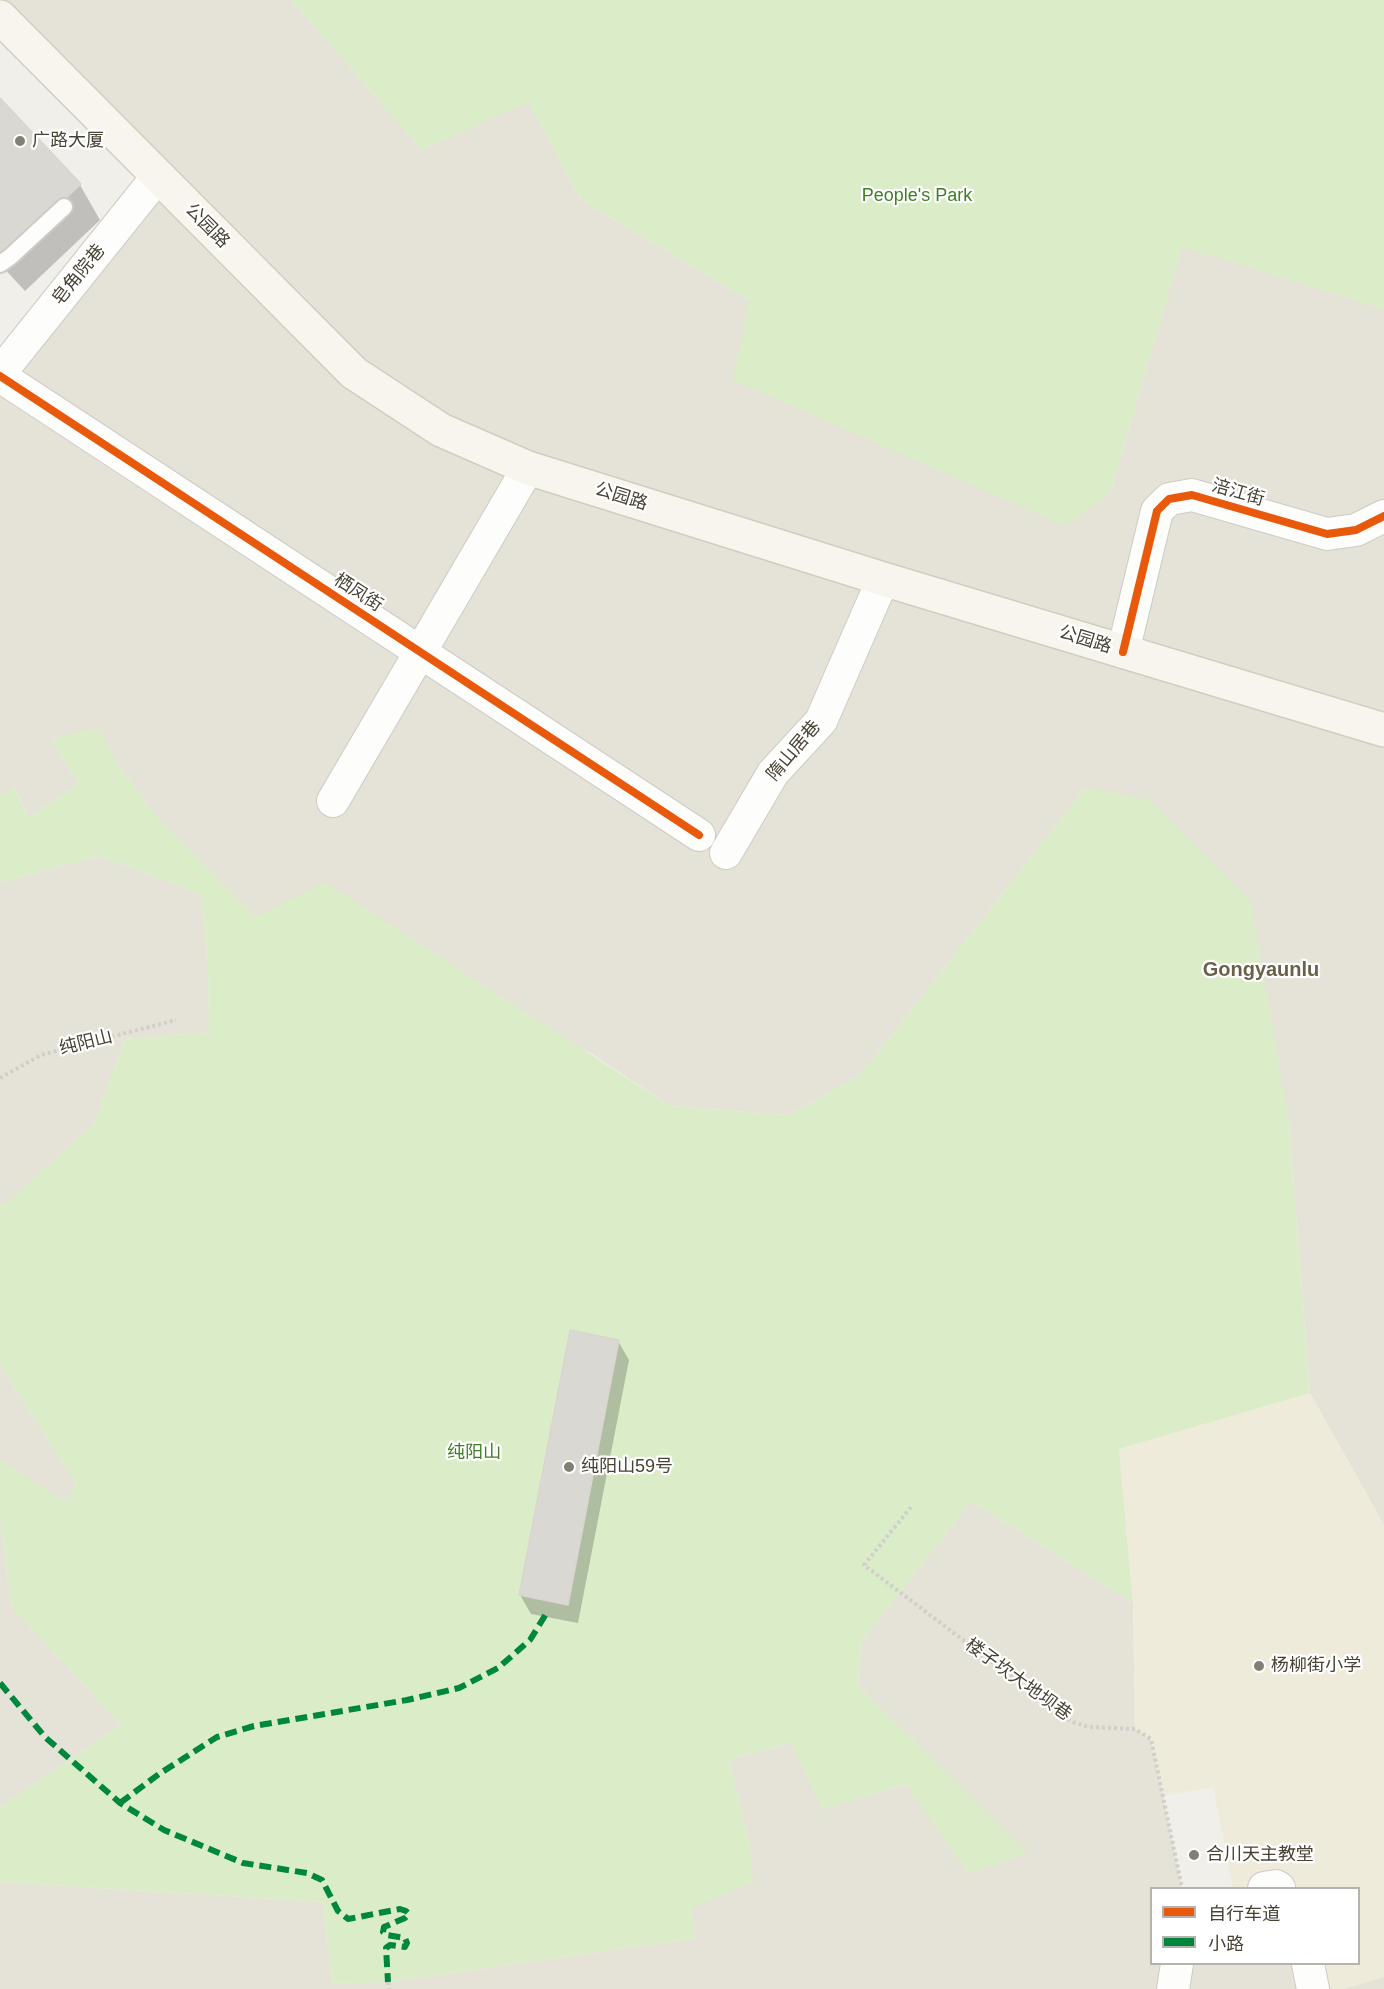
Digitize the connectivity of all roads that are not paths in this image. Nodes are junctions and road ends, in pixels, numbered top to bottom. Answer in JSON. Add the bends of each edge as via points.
{"nodes":[{"id":1,"x":0,"y":17,"type":"edge"},
{"id":2,"x":158,"y":176,"type":"junction"},
{"id":3,"x":64,"y":207,"type":"dead end"},
{"id":4,"x":0,"y":264,"type":"edge"},
{"id":5,"x":0,"y":375,"type":"edge"},
{"id":6,"x":528,"y":468,"type":"junction"},
{"id":7,"x":1384,"y":516,"type":"edge"},
{"id":8,"x":883,"y":579,"type":"junction"},
{"id":9,"x":420,"y":652,"type":"junction"},
{"id":10,"x":1123,"y":652,"type":"junction"},
{"id":11,"x":1384,"y":730,"type":"edge"},
{"id":12,"x":333,"y":801,"type":"dead end"},
{"id":13,"x":699,"y":835,"type":"dead end"},
{"id":14,"x":726,"y":853,"type":"dead end"},
{"id":15,"x":1177,"y":1965,"type":"edge"},
{"id":16,"x":1308,"y":1965,"type":"edge"},
{"id":17,"x":1173,"y":1989,"type":"edge"},
{"id":18,"x":1313,"y":1989,"type":"edge"}],
"edges":[{"from":1,"to":2,"type":"main road","name":"公园路"},
{"from":2,"to":5,"type":"street","name":"皂角院巷"},
{"from":2,"to":6,"type":"main road","name":"公园路","via":[[354,374],[441,430]]},
{"from":3,"to":4,"type":"lane"},
{"from":5,"to":9,"type":"street","name":"栖凤街"},
{"from":6,"to":8,"type":"main road","name":"公园路"},
{"from":6,"to":9,"type":"street"},
{"from":7,"to":10,"type":"street","name":"涪江街","via":[[1356,530],[1327,534],[1192,495],[1169,499],[1156,511]]},
{"from":8,"to":10,"type":"main road","name":"公园路"},
{"from":8,"to":14,"type":"street","name":"隋山居巷","via":[[822,721],[773,773]]},
{"from":9,"to":12,"type":"street"},
{"from":9,"to":13,"type":"street","name":"栖凤街"},
{"from":10,"to":11,"type":"main road","name":"公园路"},
{"from":15,"to":17,"type":"street"},
{"from":16,"to":18,"type":"street"}]}
